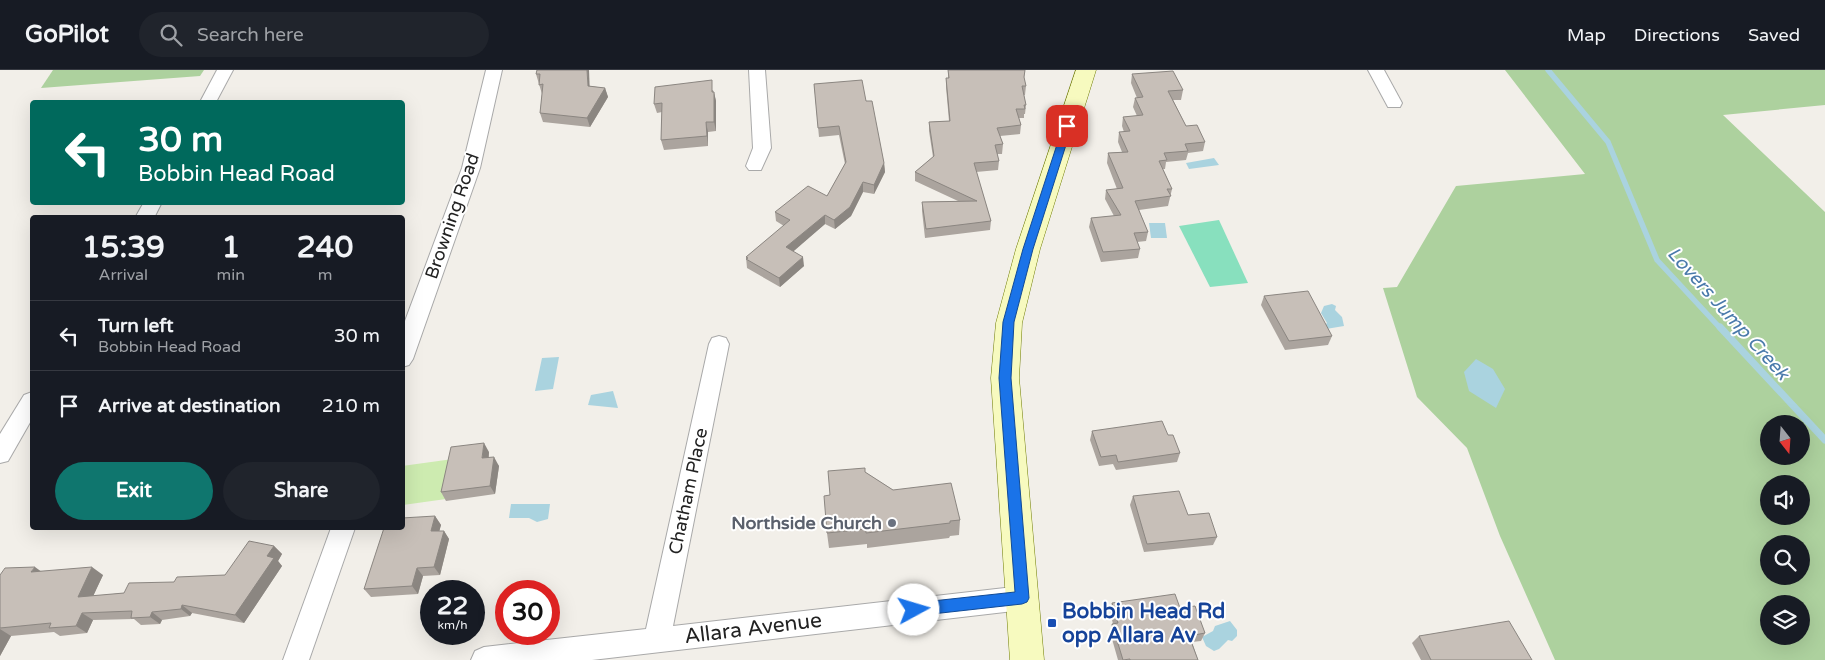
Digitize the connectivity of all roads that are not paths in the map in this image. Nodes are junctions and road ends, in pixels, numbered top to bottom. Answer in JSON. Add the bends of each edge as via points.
{"nodes":[{"id":1,"x":225,"y":70,"type":"edge"},
{"id":2,"x":494,"y":70,"type":"edge"},
{"id":3,"x":757,"y":70,"type":"edge"},
{"id":4,"x":1086,"y":70,"type":"edge"},
{"id":5,"x":1376,"y":70,"type":"edge"},
{"id":6,"x":209,"y":100,"type":"edge"},
{"id":7,"x":1394,"y":103,"type":"dead end"},
{"id":8,"x":755,"y":166,"type":"dead end"},
{"id":9,"x":719,"y":344,"type":"dead end"},
{"id":10,"x":405,"y":351,"type":"edge"},
{"id":11,"x":30,"y":404,"type":"edge"},
{"id":12,"x":0,"y":454,"type":"edge"},
{"id":13,"x":342,"y":530,"type":"edge"},
{"id":14,"x":1022,"y":598,"type":"junction"},
{"id":15,"x":657,"y":639,"type":"junction"},
{"id":16,"x":296,"y":660,"type":"edge"},
{"id":17,"x":484,"y":660,"type":"edge"},
{"id":18,"x":1027,"y":660,"type":"edge"}],
"edges":[{"from":1,"to":6,"type":"street"},
{"from":2,"to":10,"type":"street","name":"Browning Road","via":[[470,168]]},
{"from":3,"to":8,"type":"street","via":[[762,148]]},
{"from":4,"to":14,"type":"main road","via":[[1028,249],[1009,322],[1005,378]]},
{"from":5,"to":7,"type":"street"},
{"from":9,"to":15,"type":"street","name":"Chatham Place"},
{"from":11,"to":12,"type":"street"},
{"from":13,"to":16,"type":"street"},
{"from":14,"to":15,"type":"street","name":"Allara Avenue"},
{"from":14,"to":18,"type":"main road"},
{"from":15,"to":17,"type":"street","name":"Allara Avenue"}]}
